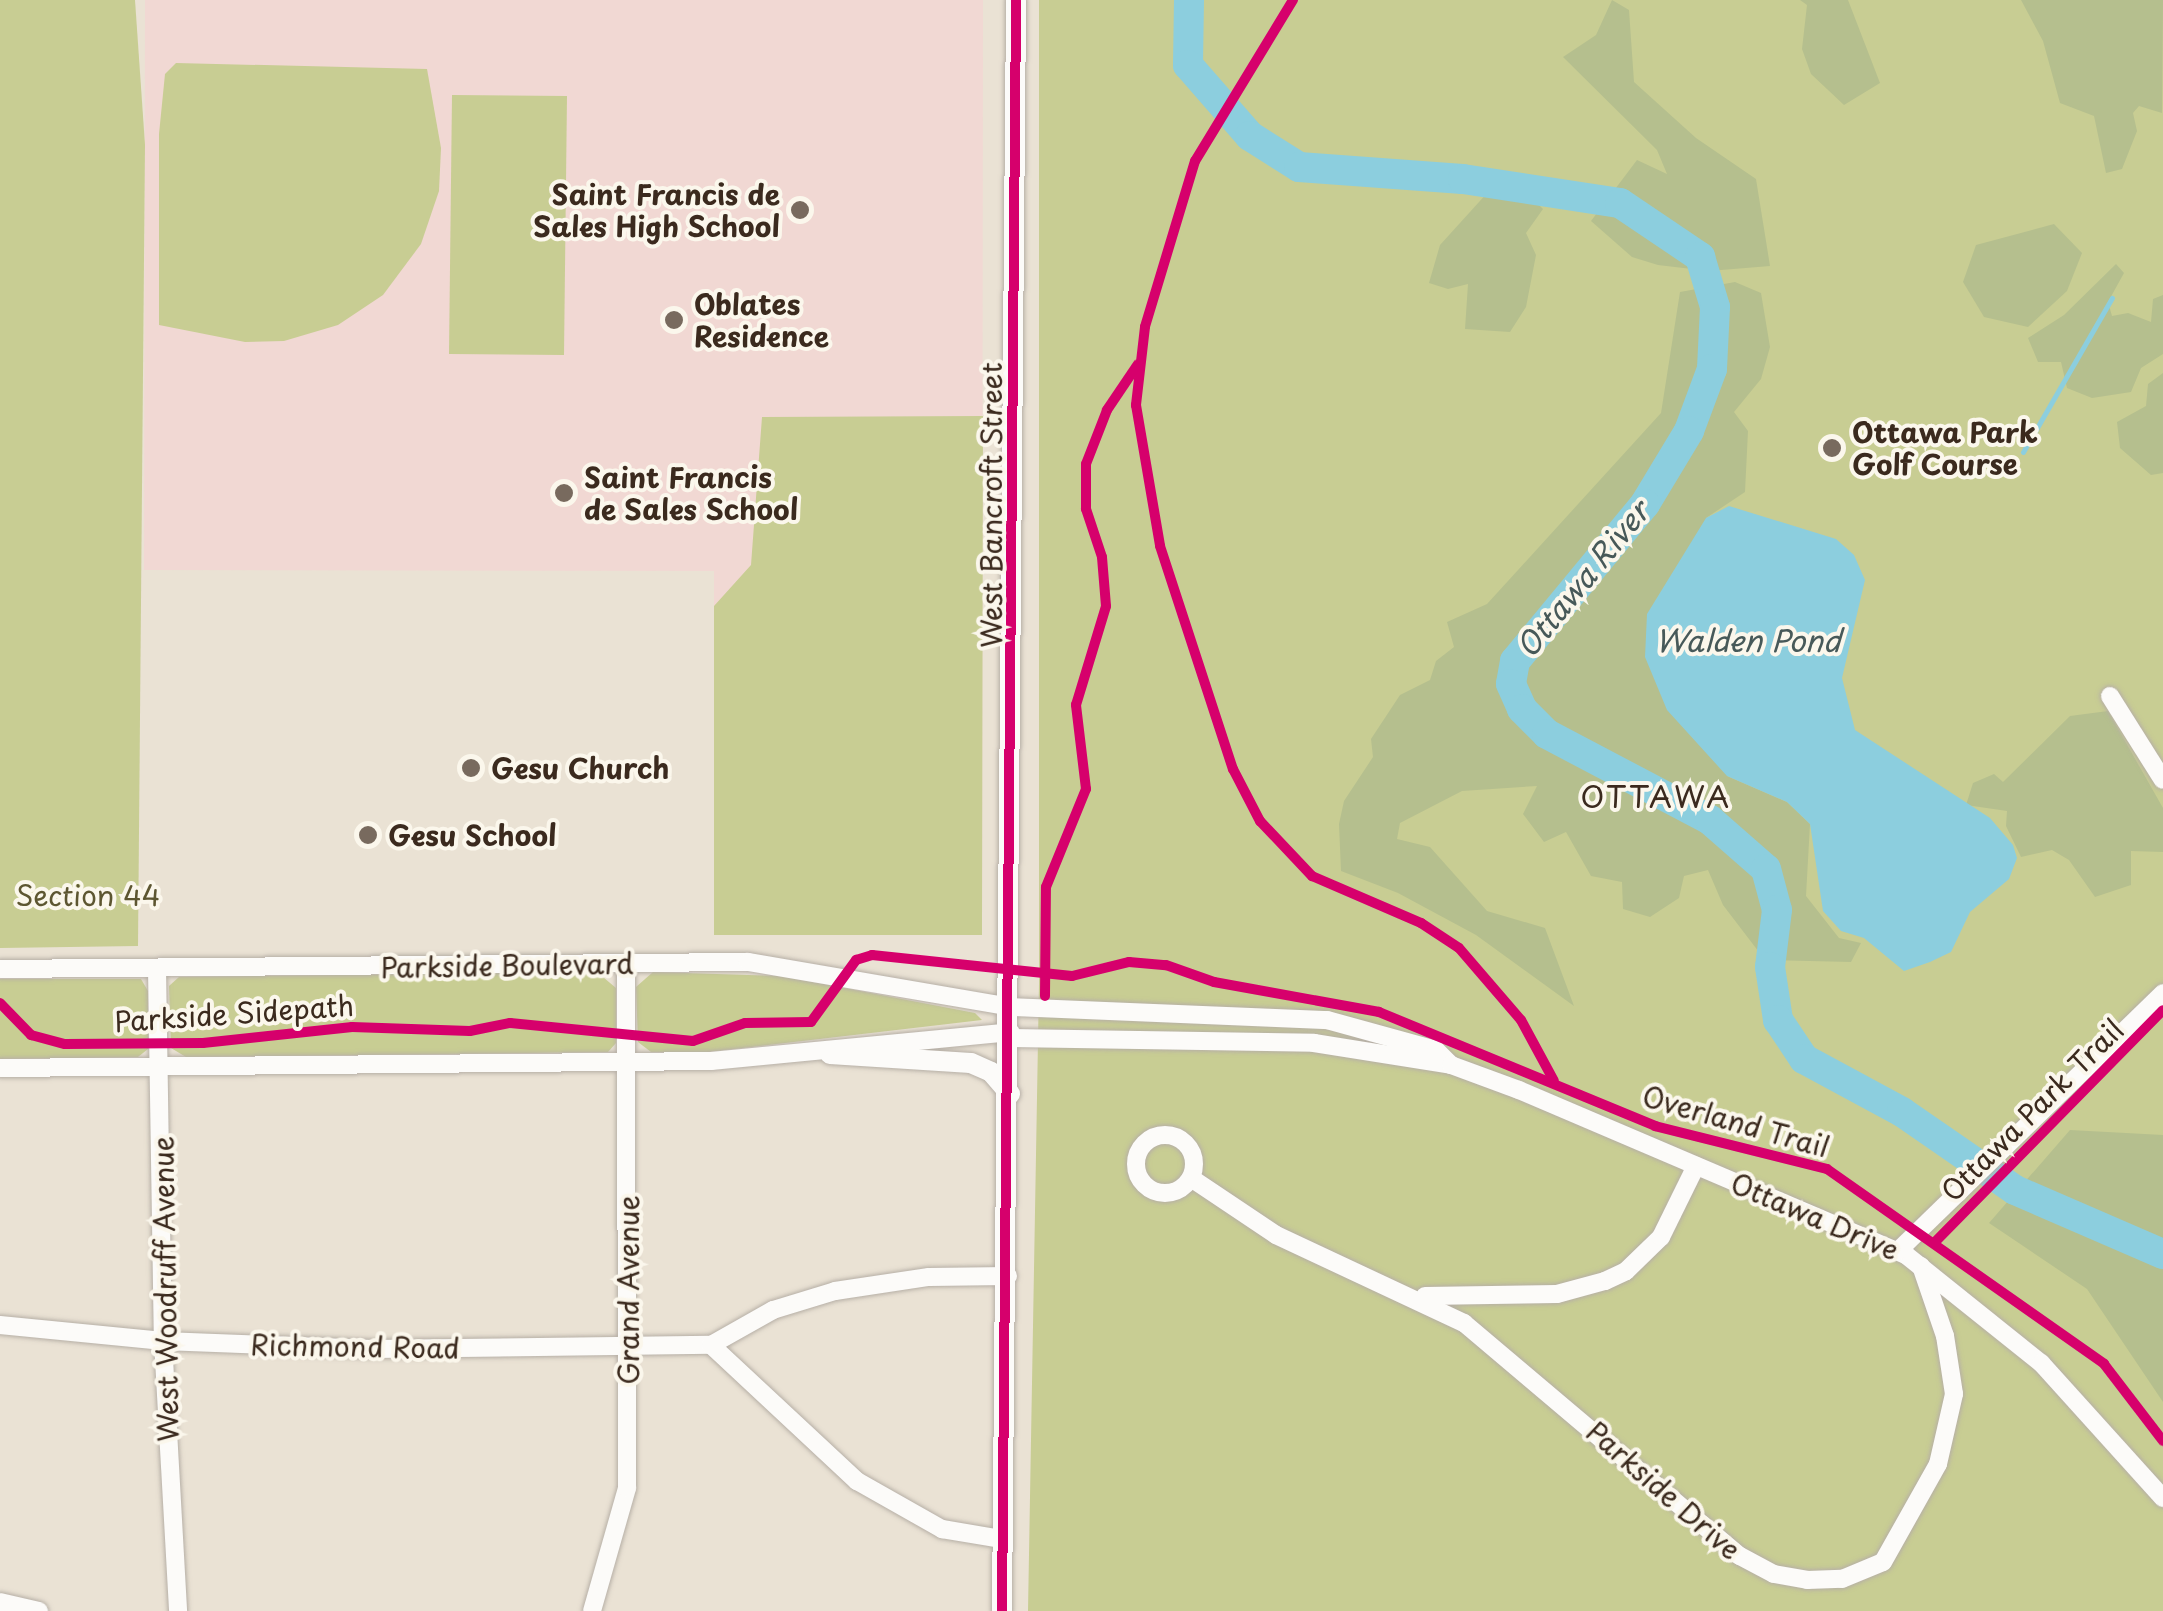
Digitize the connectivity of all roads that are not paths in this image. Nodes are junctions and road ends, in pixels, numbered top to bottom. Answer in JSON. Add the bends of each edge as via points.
{"nodes":[{"id":1,"x":1016,"y":0,"type":"edge"},
{"id":2,"x":2110,"y":696,"type":"dead end"},
{"id":3,"x":2163,"y":780,"type":"edge"},
{"id":4,"x":626,"y":964,"type":"junction"},
{"id":5,"x":157,"y":968,"type":"junction"},
{"id":6,"x":0,"y":970,"type":"edge"},
{"id":7,"x":2163,"y":993,"type":"edge"},
{"id":8,"x":1011,"y":1007,"type":"junction"},
{"id":9,"x":1011,"y":1035,"type":"junction"},
{"id":10,"x":830,"y":1054,"type":"junction"},
{"id":11,"x":627,"y":1062,"type":"junction"},
{"id":12,"x":1452,"y":1065,"type":"junction"},
{"id":13,"x":160,"y":1066,"type":"junction"},
{"id":14,"x":0,"y":1068,"type":"edge"},
{"id":15,"x":1010,"y":1094,"type":"junction"},
{"id":16,"x":1696,"y":1166,"type":"junction"},
{"id":17,"x":1191,"y":1178,"type":"dead end"},
{"id":18,"x":1898,"y":1251,"type":"junction"},
{"id":19,"x":1921,"y":1266,"type":"junction"},
{"id":20,"x":1008,"y":1276,"type":"junction"},
{"id":21,"x":1414,"y":1295,"type":"junction"},
{"id":22,"x":0,"y":1326,"type":"edge"},
{"id":23,"x":163,"y":1341,"type":"junction"},
{"id":24,"x":629,"y":1346,"type":"junction"},
{"id":25,"x":710,"y":1346,"type":"junction"},
{"id":26,"x":2163,"y":1498,"type":"edge"},
{"id":27,"x":1002,"y":1540,"type":"junction"},
{"id":28,"x":0,"y":1602,"type":"edge"},
{"id":29,"x":39,"y":1611,"type":"edge"},
{"id":30,"x":178,"y":1611,"type":"edge"},
{"id":31,"x":592,"y":1611,"type":"edge"},
{"id":32,"x":1002,"y":1611,"type":"edge"}],
"edges":[{"from":1,"to":8,"type":"main road","name":"West Bancroft Street"},
{"from":2,"to":3,"type":"street"},
{"from":4,"to":5,"type":"street","name":"Parkside Boulevard"},
{"from":4,"to":8,"type":"street","name":"Parkside Boulevard","via":[[748,962]]},
{"from":4,"to":11,"type":"street","name":"Grand Avenue"},
{"from":5,"to":6,"type":"street","name":"Parkside Boulevard"},
{"from":5,"to":13,"type":"street","name":"West Woodruff Avenue"},
{"from":7,"to":18,"type":"street"},
{"from":8,"to":9,"type":"main road","name":"West Bancroft Street"},
{"from":8,"to":12,"type":"street","name":"Ottawa Drive","via":[[1230,1011],[1327,1020],[1436,1050]]},
{"from":9,"to":10,"type":"street"},
{"from":9,"to":12,"type":"street","name":"Ottawa Drive","via":[[1271,1040]]},
{"from":9,"to":15,"type":"main road","name":"West Bancroft Street"},
{"from":10,"to":11,"type":"street"},
{"from":10,"to":15,"type":"main road","via":[[972,1063]]},
{"from":11,"to":13,"type":"street"},
{"from":11,"to":24,"type":"street","name":"Grand Avenue"},
{"from":12,"to":16,"type":"street","name":"Ottawa Drive"},
{"from":13,"to":14,"type":"street"},
{"from":13,"to":23,"type":"street","name":"West Woodruff Avenue"},
{"from":15,"to":20,"type":"main road","name":"West Bancroft Street"},
{"from":16,"to":18,"type":"street","name":"Ottawa Drive"},
{"from":16,"to":21,"type":"street","via":[[1660,1237],[1605,1282],[1522,1297]]},
{"from":17,"to":21,"type":"street","name":"Parkside Drive","via":[[1276,1236]]},
{"from":18,"to":19,"type":"street","name":"Ottawa Drive"},
{"from":19,"to":21,"type":"street","name":"Parkside Drive","via":[[1949,1360],[1950,1426],[1895,1551],[1870,1570],[1842,1579],[1791,1578],[1754,1566],[1500,1350]]},
{"from":19,"to":26,"type":"street","name":"Ottawa Drive","via":[[2040,1363]]},
{"from":20,"to":25,"type":"street","name":"Richmond Road","via":[[929,1277],[835,1291],[773,1310]]},
{"from":20,"to":27,"type":"main road","name":"West Bancroft Street"},
{"from":22,"to":23,"type":"street","name":"Richmond Road"},
{"from":23,"to":24,"type":"street","name":"Richmond Road","via":[[372,1349]]},
{"from":23,"to":30,"type":"street","name":"West Woodruff Avenue"},
{"from":24,"to":25,"type":"street","name":"Richmond Road"},
{"from":24,"to":31,"type":"street","name":"Grand Avenue","via":[[627,1488]]},
{"from":25,"to":27,"type":"street","via":[[868,1489],[942,1529]]},
{"from":27,"to":32,"type":"main road","name":"West Bancroft Street"},
{"from":28,"to":29,"type":"street"}]}
